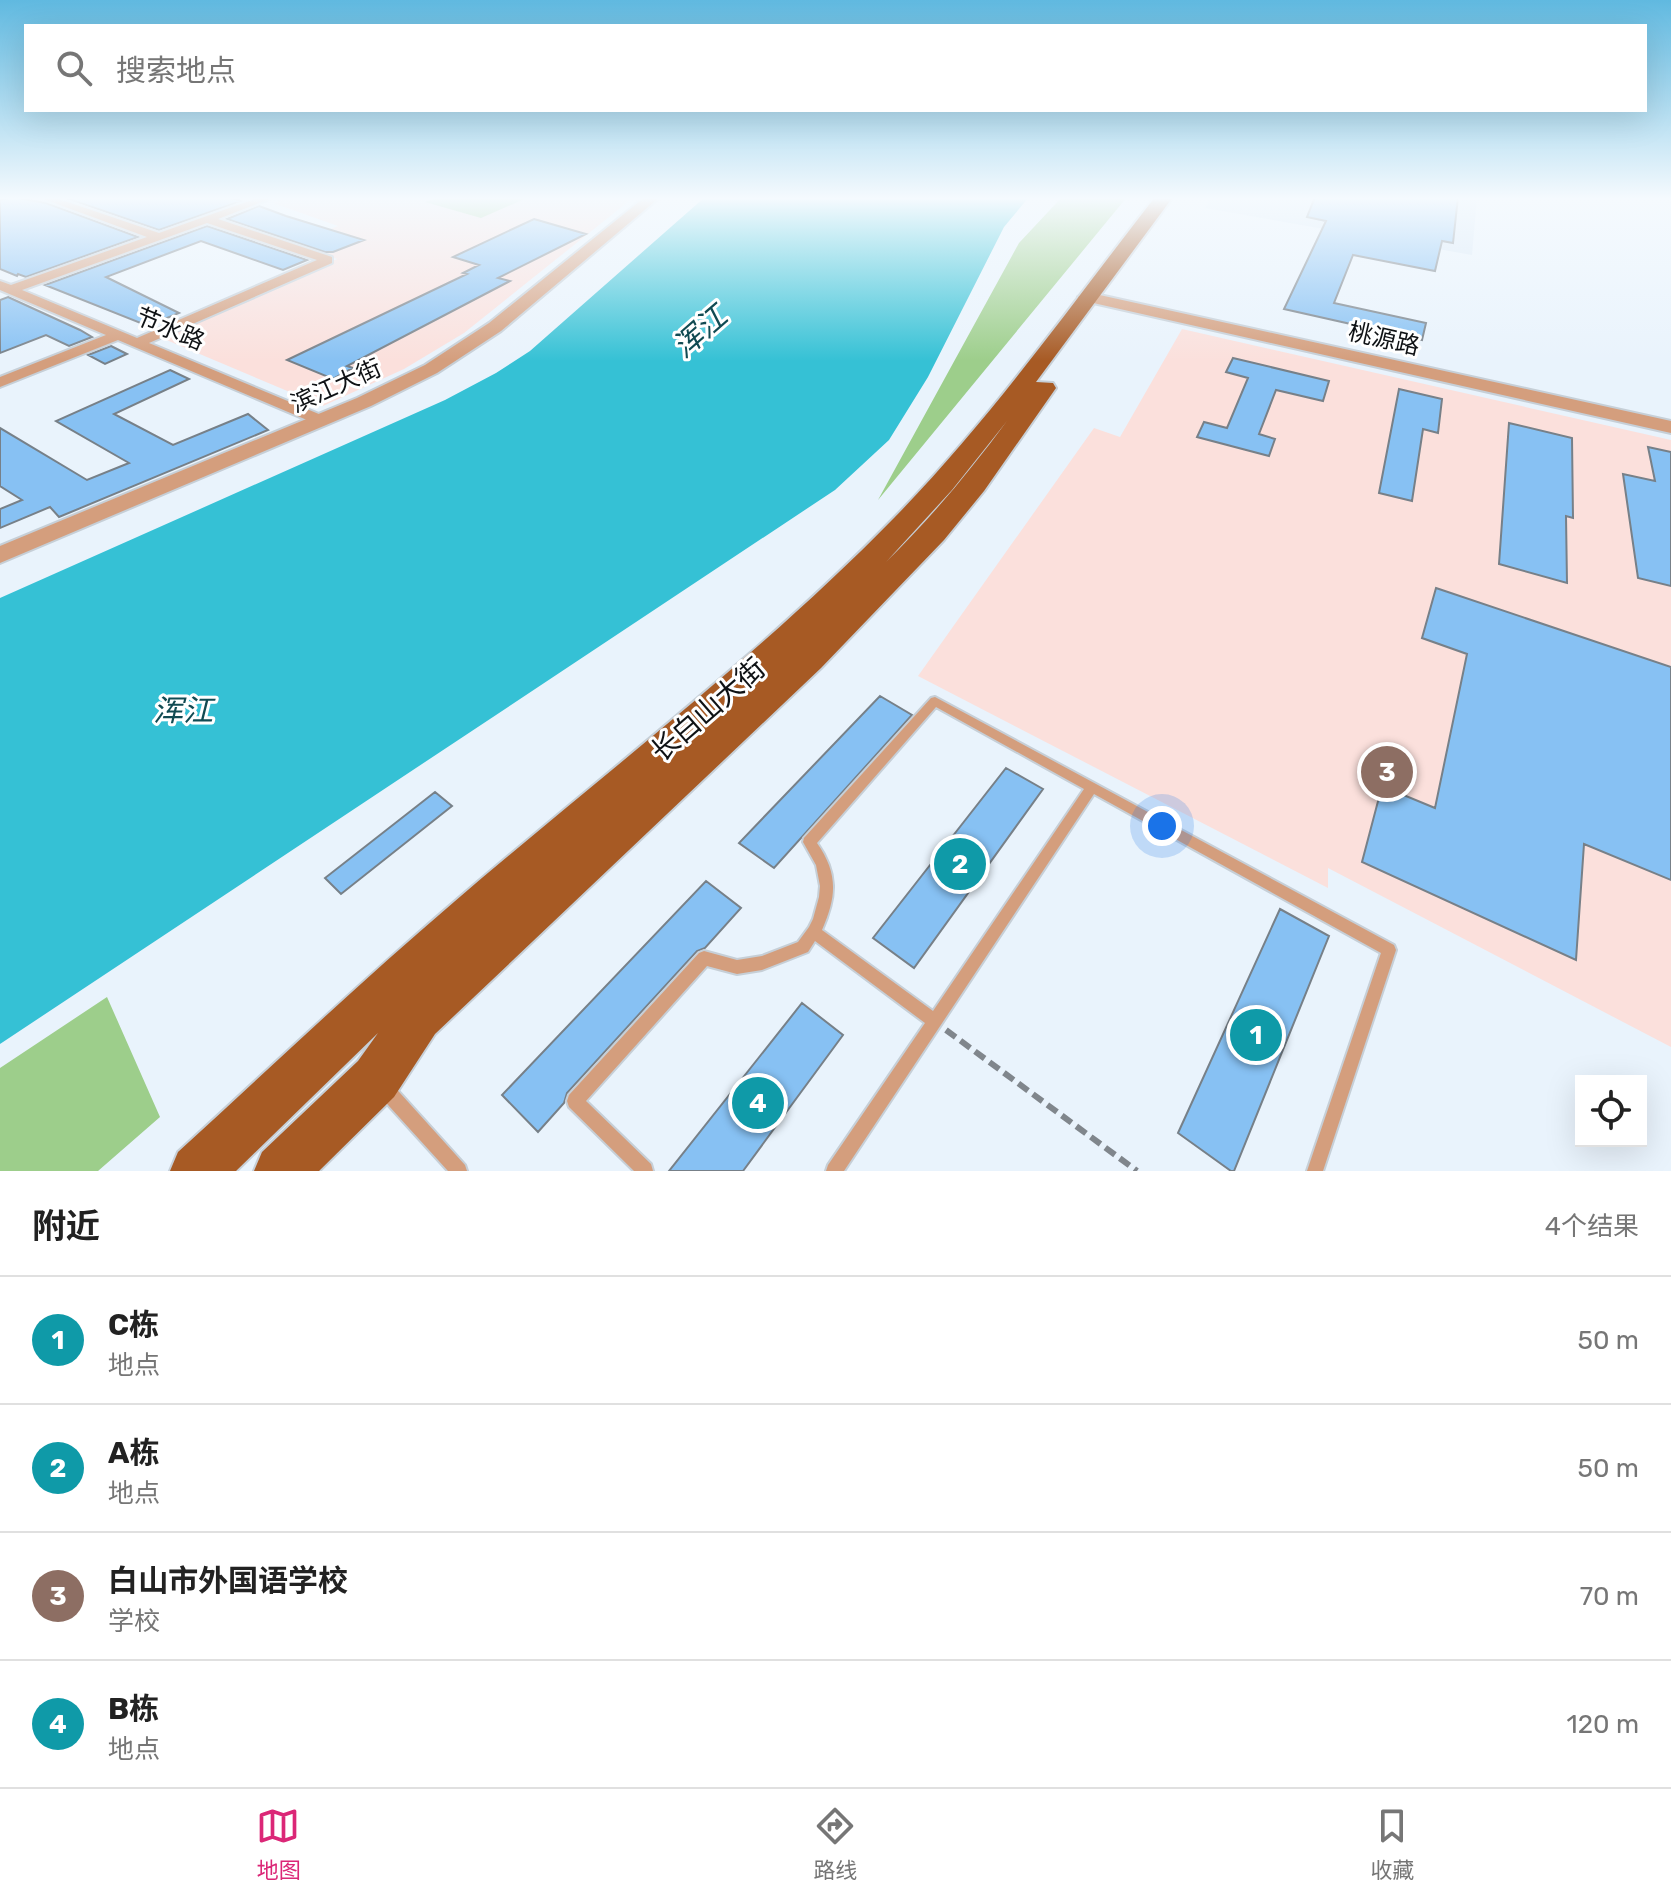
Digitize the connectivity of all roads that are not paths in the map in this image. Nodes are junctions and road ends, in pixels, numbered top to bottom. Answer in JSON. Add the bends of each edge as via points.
{"nodes":[{"id":1,"x":110,"y":252,"type":"edge"},
{"id":2,"x":303,"y":252,"type":"edge"},
{"id":3,"x":585,"y":252,"type":"edge"},
{"id":4,"x":1129,"y":252,"type":"edge"},
{"id":5,"x":1138,"y":252,"type":"edge"},
{"id":6,"x":5,"y":287,"type":"edge"},
{"id":7,"x":1101,"y":294,"type":"junction"},
{"id":8,"x":120,"y":334,"type":"junction"},
{"id":9,"x":139,"y":342,"type":"junction"},
{"id":10,"x":0,"y":382,"type":"edge"},
{"id":11,"x":1671,"y":412,"type":"edge"},
{"id":12,"x":320,"y":420,"type":"junction"},
{"id":13,"x":1671,"y":427,"type":"edge"},
{"id":14,"x":0,"y":555,"type":"edge"},
{"id":15,"x":1092,"y":787,"type":"junction"},
{"id":16,"x":814,"y":932,"type":"junction"},
{"id":17,"x":935,"y":1021,"type":"junction"},
{"id":18,"x":376,"y":1079,"type":"junction"},
{"id":19,"x":645,"y":1170,"type":"edge"},
{"id":20,"x":197,"y":1171,"type":"edge"},
{"id":21,"x":281,"y":1171,"type":"edge"},
{"id":22,"x":459,"y":1171,"type":"edge"},
{"id":23,"x":834,"y":1171,"type":"edge"},
{"id":24,"x":1315,"y":1171,"type":"edge"}],
"edges":[{"from":1,"to":6,"type":"street"},
{"from":2,"to":9,"type":"street","via":[[328,260]]},
{"from":3,"to":12,"type":"street","name":"滨江大街","via":[[466,348],[398,386]]},
{"from":4,"to":7,"type":"main road","name":"长白山大街"},
{"from":5,"to":7,"type":"main road","name":"长白山大街"},
{"from":6,"to":8,"type":"street","name":"节水路"},
{"from":7,"to":11,"type":"street","name":"桃源路"},
{"from":7,"to":13,"type":"street","name":"桃源路"},
{"from":7,"to":18,"type":"main road","name":"长白山大街","via":[[974,485],[933,533],[809,659],[418,1017]]},
{"from":7,"to":20,"type":"main road","name":"长白山大街","via":[[908,521],[855,575],[751,673],[468,918]]},
{"from":8,"to":9,"type":"street","name":"节水路"},
{"from":8,"to":10,"type":"street"},
{"from":9,"to":12,"type":"street","name":"节水路"},
{"from":12,"to":14,"type":"street","name":"滨江大街"},
{"from":15,"to":16,"type":"lane","via":[[935,701],[809,842],[827,879],[827,900]]},
{"from":15,"to":17,"type":"lane"},
{"from":15,"to":24,"type":"lane","via":[[1389,950]]},
{"from":16,"to":17,"type":"lane"},
{"from":16,"to":19,"type":"lane","via":[[803,947],[762,963],[737,967],[704,958],[575,1101]]},
{"from":17,"to":23,"type":"lane"},
{"from":18,"to":21,"type":"main road","name":"长白山大街"},
{"from":18,"to":22,"type":"lane"}]}
